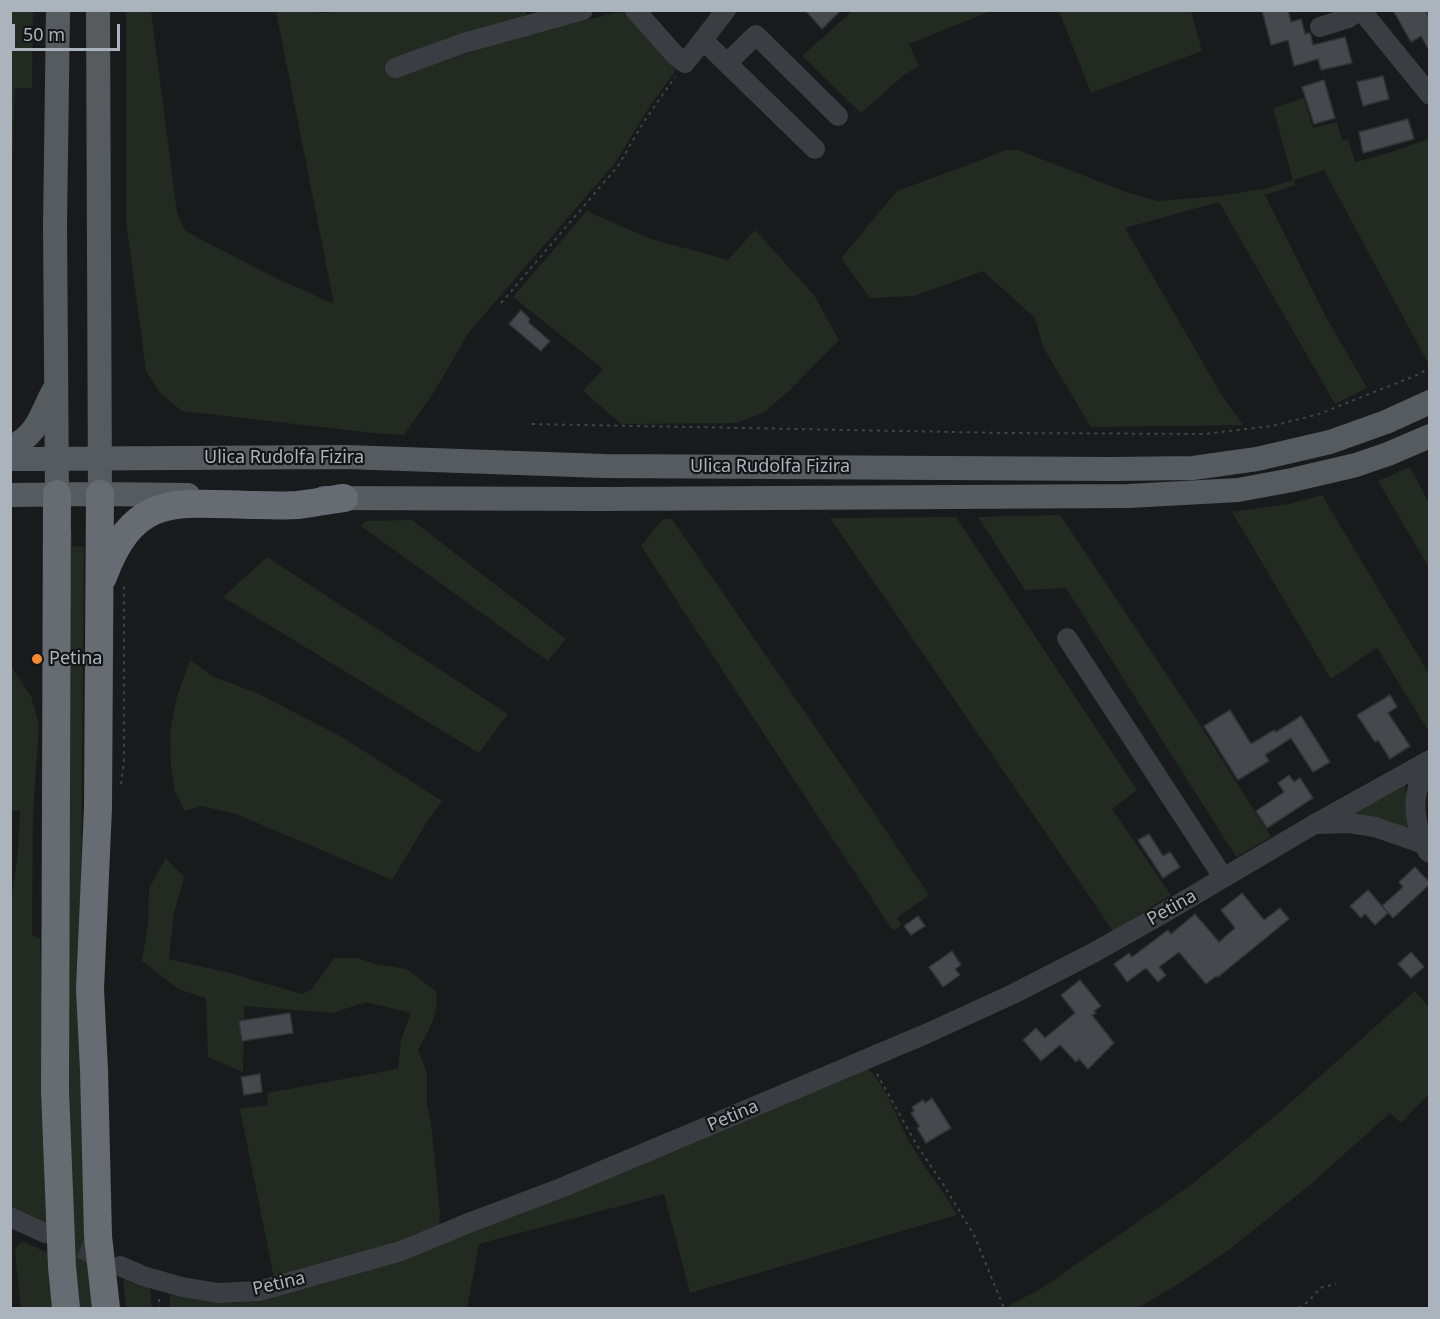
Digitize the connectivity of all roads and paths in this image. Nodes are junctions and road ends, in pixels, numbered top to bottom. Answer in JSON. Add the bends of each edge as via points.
{"nodes":[{"id":1,"x":58,"y":10,"type":"edge"},
{"id":2,"x":98,"y":10,"type":"edge"},
{"id":3,"x":583,"y":10,"type":"edge"},
{"id":4,"x":635,"y":10,"type":"edge"},
{"id":5,"x":726,"y":10,"type":"edge"},
{"id":6,"x":1361,"y":10,"type":"edge"},
{"id":7,"x":1320,"y":27,"type":"dead end"},
{"id":8,"x":703,"y":40,"type":"junction"},
{"id":9,"x":685,"y":63,"type":"junction"},
{"id":10,"x":727,"y":63,"type":"junction"},
{"id":11,"x":395,"y":68,"type":"dead end"},
{"id":12,"x":1430,"y":95,"type":"edge"},
{"id":13,"x":838,"y":116,"type":"dead end"},
{"id":14,"x":815,"y":149,"type":"dead end"},
{"id":15,"x":501,"y":303,"type":"dead end"},
{"id":16,"x":1430,"y":368,"type":"edge"},
{"id":17,"x":57,"y":383,"type":"junction"},
{"id":18,"x":1430,"y":402,"type":"edge"},
{"id":19,"x":532,"y":424,"type":"dead end"},
{"id":20,"x":1430,"y":436,"type":"edge"},
{"id":21,"x":10,"y":448,"type":"edge"},
{"id":22,"x":10,"y":459,"type":"edge"},
{"id":23,"x":57,"y":459,"type":"junction"},
{"id":24,"x":100,"y":459,"type":"junction"},
{"id":25,"x":57,"y":494,"type":"junction"},
{"id":26,"x":100,"y":494,"type":"junction"},
{"id":27,"x":10,"y":495,"type":"edge"},
{"id":28,"x":344,"y":498,"type":"junction"},
{"id":29,"x":111,"y":587,"type":"junction"},
{"id":30,"x":1067,"y":638,"type":"dead end"},
{"id":31,"x":1430,"y":762,"type":"edge"},
{"id":32,"x":120,"y":789,"type":"dead end"},
{"id":33,"x":1313,"y":825,"type":"junction"},
{"id":34,"x":1427,"y":849,"type":"edge"},
{"id":35,"x":1223,"y":877,"type":"junction"},
{"id":36,"x":871,"y":1058,"type":"junction"},
{"id":37,"x":10,"y":1217,"type":"edge"},
{"id":38,"x":45,"y":1233,"type":"tunnel mouth"},
{"id":39,"x":120,"y":1266,"type":"tunnel mouth"},
{"id":40,"x":1336,"y":1284,"type":"dead end"},
{"id":41,"x":66,"y":1308,"type":"edge"},
{"id":42,"x":106,"y":1308,"type":"edge"},
{"id":43,"x":1004,"y":1308,"type":"edge"},
{"id":44,"x":1299,"y":1308,"type":"edge"}],
"edges":[{"from":1,"to":17,"type":"main road"},
{"from":2,"to":24,"type":"main road"},
{"from":3,"to":11,"type":"street","via":[[475,40]]},
{"from":4,"to":9,"type":"street"},
{"from":5,"to":8,"type":"street"},
{"from":6,"to":7,"type":"street"},
{"from":6,"to":12,"type":"street"},
{"from":8,"to":9,"type":"street"},
{"from":8,"to":10,"type":"street"},
{"from":9,"to":15,"type":"path","via":[[618,166]]},
{"from":10,"to":13,"type":"street","via":[[756,35]]},
{"from":10,"to":14,"type":"street"},
{"from":16,"to":19,"type":"path","via":[[1319,414],[1272,426],[1204,434]]},
{"from":17,"to":21,"type":"main road","via":[[34,430]]},
{"from":17,"to":23,"type":"main road"},
{"from":18,"to":24,"type":"main road","name":"Ulica Rudolfa Fizira","via":[[1330,442],[1257,459],[1193,468],[616,466],[346,457]]},
{"from":20,"to":28,"type":"main road","name":"Ulica Rudolfa Fizira","via":[[1367,461],[1292,480],[1238,490],[1139,496]]},
{"from":22,"to":23,"type":"main road","name":"Ulica Rudolfa Fizira"},
{"from":23,"to":24,"type":"main road","name":"Ulica Rudolfa Fizira"},
{"from":23,"to":25,"type":"main road"},
{"from":24,"to":26,"type":"main road"},
{"from":25,"to":26,"type":"main road","name":"Ulica Rudolfa Fizira"},
{"from":25,"to":27,"type":"main road","name":"Ulica Rudolfa Fizira"},
{"from":25,"to":41,"type":"highway","via":[[55,1090]]},
{"from":26,"to":28,"type":"main road","name":"Ulica Rudolfa Fizira"},
{"from":26,"to":29,"type":"highway"},
{"from":28,"to":29,"type":"highway","via":[[297,505],[195,504],[158,508],[122,537],[114,552]]},
{"from":29,"to":32,"type":"path","via":[[124,762]]},
{"from":29,"to":42,"type":"highway","via":[[90,989],[98,1236]]},
{"from":30,"to":35,"type":"street"},
{"from":31,"to":33,"type":"street","name":"Petina"},
{"from":31,"to":34,"type":"street","name":"Petina","via":[[1422,774],[1415,800],[1418,830]]},
{"from":33,"to":34,"type":"street","name":"Petina","via":[[1349,823],[1375,827]]},
{"from":33,"to":35,"type":"street","name":"Petina"},
{"from":35,"to":36,"type":"street","name":"Petina","via":[[1093,953]]},
{"from":36,"to":39,"type":"street","name":"Petina","via":[[401,1251],[259,1292],[218,1293],[182,1287]]},
{"from":36,"to":43,"type":"path","via":[[918,1147],[974,1235]]},
{"from":37,"to":38,"type":"street"},
{"from":40,"to":44,"type":"path","via":[[1320,1288]]}]}
